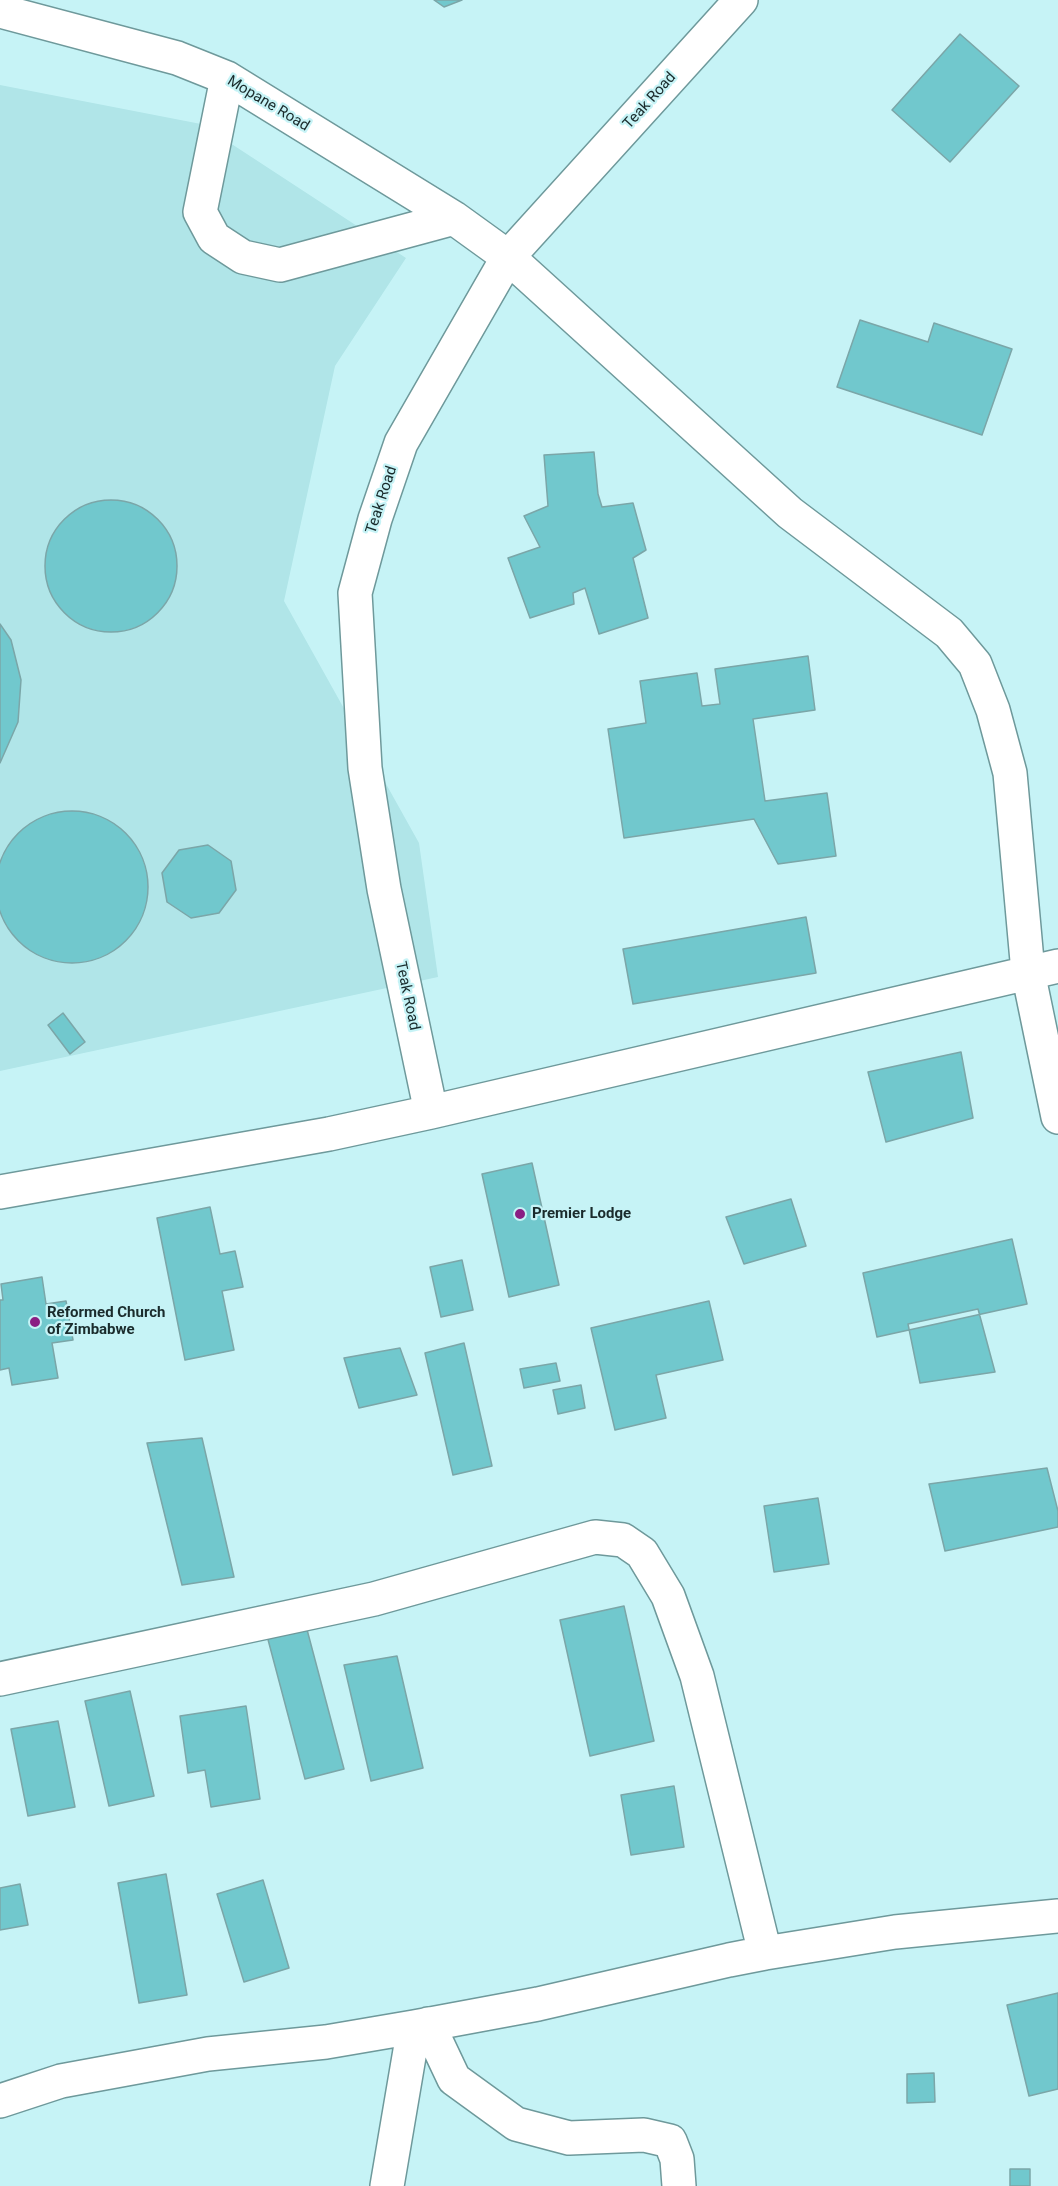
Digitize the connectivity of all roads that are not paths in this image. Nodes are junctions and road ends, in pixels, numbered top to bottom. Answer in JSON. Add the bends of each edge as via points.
{"nodes":[{"id":1,"x":741,"y":0,"type":"edge"},
{"id":2,"x":0,"y":11,"type":"edge"},
{"id":3,"x":227,"y":78,"type":"junction"},
{"id":4,"x":454,"y":218,"type":"junction"},
{"id":5,"x":508,"y":257,"type":"junction"},
{"id":6,"x":1043,"y":969,"type":"edge"},
{"id":7,"x":431,"y":1112,"type":"junction"},
{"id":8,"x":1058,"y":1117,"type":"edge"},
{"id":9,"x":0,"y":1192,"type":"edge"},
{"id":10,"x":0,"y":1679,"type":"edge"},
{"id":11,"x":1058,"y":1916,"type":"edge"},
{"id":12,"x":765,"y":1953,"type":"junction"},
{"id":13,"x":421,"y":2026,"type":"junction"},
{"id":14,"x":0,"y":2101,"type":"edge"},
{"id":15,"x":387,"y":2186,"type":"edge"},
{"id":16,"x":679,"y":2186,"type":"edge"}],
"edges":[{"from":1,"to":5,"type":"street","name":"Teak Road"},
{"from":2,"to":3,"type":"street","name":"Mopane Road","via":[[177,58]]},
{"from":3,"to":4,"type":"street","name":"Mopane Road"},
{"from":3,"to":4,"type":"street","via":[[200,212],[214,238],[243,257],[280,264]]},
{"from":4,"to":5,"type":"street","name":"Mopane Road"},
{"from":5,"to":6,"type":"street","name":"Mopane Road","via":[[790,513],[949,633],[975,664],[993,710],[1010,773]]},
{"from":5,"to":7,"type":"street","name":"Teak Road","via":[[401,443],[355,592],[365,768],[384,889]]},
{"from":6,"to":7,"type":"street"},
{"from":6,"to":8,"type":"street","name":"Mopane Road"},
{"from":7,"to":9,"type":"street","via":[[329,1134]]},
{"from":10,"to":12,"type":"street","via":[[374,1599],[595,1537],[623,1540],[642,1553],[668,1596],[697,1677]]},
{"from":11,"to":12,"type":"street","via":[[895,1932]]},
{"from":12,"to":13,"type":"street"},
{"from":13,"to":14,"type":"street","via":[[326,2042],[208,2054],[61,2081]]},
{"from":13,"to":15,"type":"street"},
{"from":13,"to":16,"type":"street","via":[[454,2079],[516,2124],[569,2138],[644,2135],[670,2141],[677,2159]]}]}
